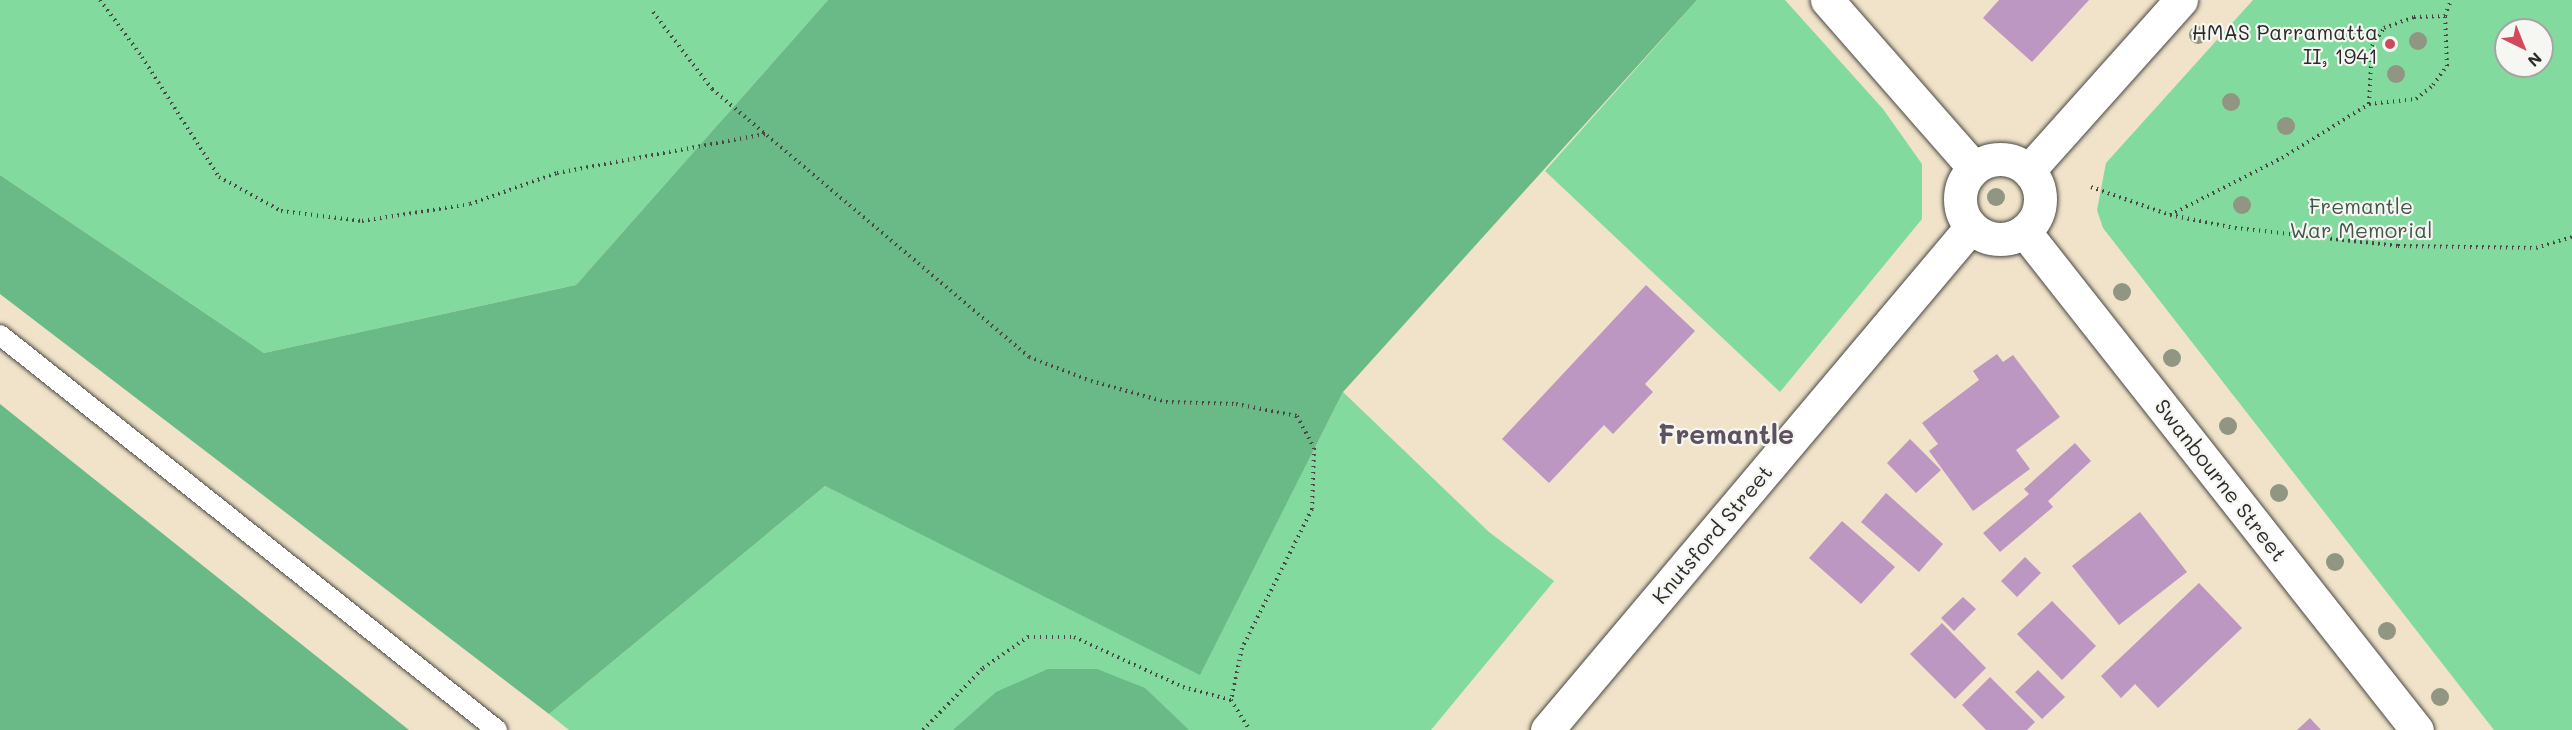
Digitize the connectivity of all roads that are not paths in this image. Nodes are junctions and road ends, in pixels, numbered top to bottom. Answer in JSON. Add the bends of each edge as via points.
{"nodes":[{"id":1,"x":1827,"y":0,"type":"edge"},
{"id":2,"x":2181,"y":0,"type":"edge"},
{"id":3,"x":1974,"y":168,"type":"junction"},
{"id":4,"x":2029,"y":170,"type":"junction"},
{"id":5,"x":1971,"y":227,"type":"junction"},
{"id":6,"x":2024,"y":231,"type":"junction"},
{"id":7,"x":0,"y":335,"type":"edge"},
{"id":8,"x":497,"y":730,"type":"edge"},
{"id":9,"x":1547,"y":730,"type":"edge"},
{"id":10,"x":2417,"y":730,"type":"edge"}],
"edges":[{"from":1,"to":3,"type":"street"},
{"from":2,"to":4,"type":"street"},
{"from":3,"to":4,"type":"street","via":[[1995,158],[2019,163]]},
{"from":3,"to":5,"type":"street","via":[[1965,178],[1960,197],[1963,216]]},
{"from":4,"to":6,"type":"street","via":[[2040,195],[2039,208]]},
{"from":5,"to":6,"type":"street","via":[[1990,238],[2013,237]]},
{"from":5,"to":9,"type":"street","name":"Knutsford Street"},
{"from":6,"to":10,"type":"street","name":"Swanbourne Street"},
{"from":7,"to":8,"type":"lane"}]}
